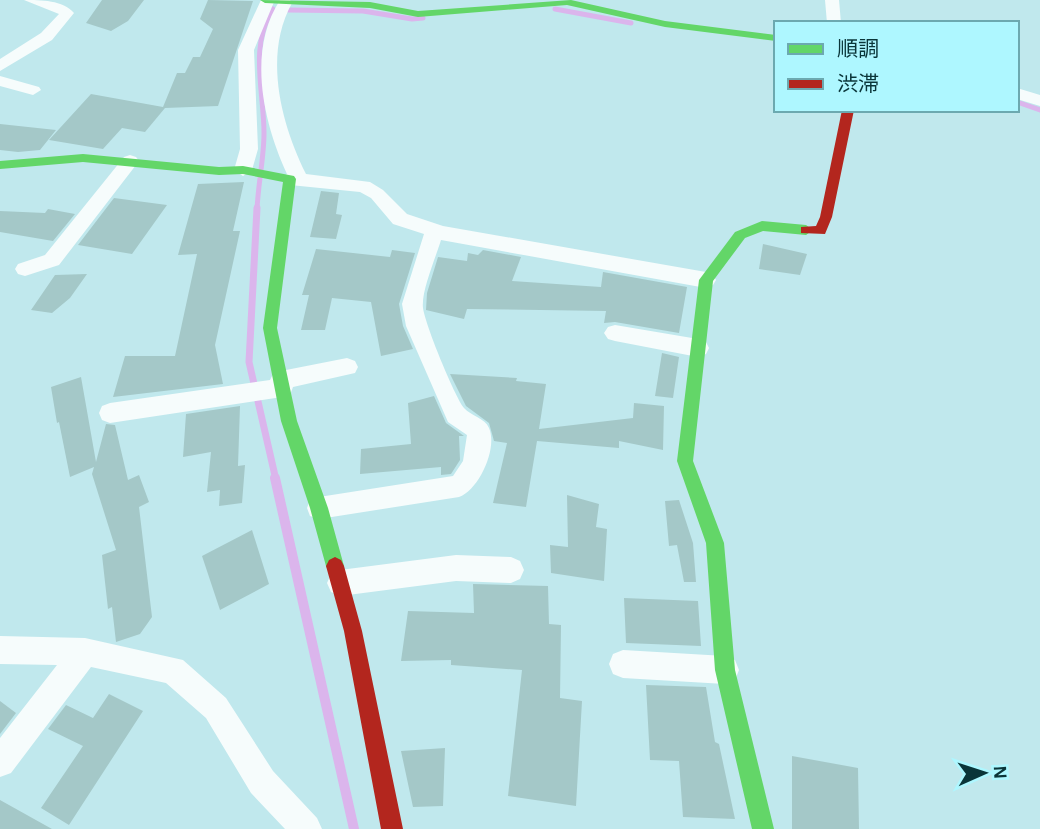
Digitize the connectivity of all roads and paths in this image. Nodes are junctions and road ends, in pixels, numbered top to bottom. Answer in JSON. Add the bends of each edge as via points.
{"nodes":[{"id":1,"x":31,"y":0,"type":"edge"},
{"id":2,"x":832,"y":0,"type":"edge"},
{"id":3,"x":278,"y":1,"type":"edge"},
{"id":4,"x":568,"y":1,"type":"edge"},
{"id":5,"x":834,"y":21,"type":"edge"},
{"id":6,"x":774,"y":38,"type":"edge"},
{"id":7,"x":0,"y":66,"type":"edge"},
{"id":8,"x":0,"y":81,"type":"edge"},
{"id":9,"x":33,"y":90,"type":"dead end"},
{"id":10,"x":1019,"y":94,"type":"edge"},
{"id":11,"x":1040,"y":100,"type":"edge"},
{"id":12,"x":847,"y":112,"type":"edge"},
{"id":13,"x":130,"y":161,"type":"junction"},
{"id":14,"x":3,"y":169,"type":"edge"},
{"id":15,"x":244,"y":170,"type":"junction"},
{"id":16,"x":290,"y":178,"type":"junction"},
{"id":17,"x":434,"y":231,"type":"junction"},
{"id":18,"x":25,"y":269,"type":"dead end"},
{"id":19,"x":706,"y":280,"type":"junction"},
{"id":20,"x":615,"y":333,"type":"dead end"},
{"id":21,"x":698,"y":348,"type":"junction"},
{"id":22,"x":347,"y":367,"type":"dead end"},
{"id":23,"x":279,"y":386,"type":"junction"},
{"id":24,"x":110,"y":413,"type":"dead end"},
{"id":25,"x":319,"y":508,"type":"junction"},
{"id":26,"x":511,"y":570,"type":"dead end"},
{"id":27,"x":340,"y":583,"type":"junction"},
{"id":28,"x":0,"y":650,"type":"edge"},
{"id":29,"x":85,"y":652,"type":"junction"},
{"id":30,"x":623,"y":664,"type":"dead end"},
{"id":31,"x":725,"y":670,"type":"junction"},
{"id":32,"x":0,"y":762,"type":"edge"},
{"id":33,"x":306,"y":829,"type":"edge"},
{"id":34,"x":391,"y":829,"type":"edge"},
{"id":35,"x":763,"y":829,"type":"edge"}],
"edges":[{"from":1,"to":7,"type":"street","via":[[68,13],[44,37]]},
{"from":2,"to":5,"type":"street"},
{"from":3,"to":4,"type":"street","via":[[370,5],[418,14]]},
{"from":3,"to":15,"type":"street","via":[[246,50],[249,149]]},
{"from":3,"to":16,"type":"street","via":[[270,60]]},
{"from":4,"to":6,"type":"street","via":[[665,24]]},
{"from":8,"to":9,"type":"street"},
{"from":10,"to":11,"type":"street"},
{"from":12,"to":19,"type":"street","via":[[830,211],[820,231],[762,226],[740,235]]},
{"from":13,"to":14,"type":"street","via":[[83,158]]},
{"from":13,"to":15,"type":"street"},
{"from":13,"to":18,"type":"street","via":[[46,271]]},
{"from":15,"to":16,"type":"street"},
{"from":16,"to":17,"type":"street","via":[[365,186],[400,219]]},
{"from":16,"to":23,"type":"street","via":[[270,328]]},
{"from":17,"to":19,"type":"street"},
{"from":17,"to":25,"type":"street","via":[[412,304],[416,326],[456,415],[479,431],[468,478],[459,485]]},
{"from":19,"to":21,"type":"street"},
{"from":20,"to":21,"type":"street"},
{"from":21,"to":31,"type":"street","via":[[685,461],[715,543]]},
{"from":22,"to":23,"type":"street"},
{"from":23,"to":24,"type":"street"},
{"from":23,"to":25,"type":"street"},
{"from":25,"to":27,"type":"street"},
{"from":26,"to":27,"type":"street","via":[[456,568]]},
{"from":27,"to":34,"type":"street"},
{"from":28,"to":29,"type":"street"},
{"from":29,"to":32,"type":"street"},
{"from":29,"to":33,"type":"street","via":[[173,670],[216,708],[262,782]]},
{"from":30,"to":31,"type":"street"},
{"from":31,"to":35,"type":"street"}]}
